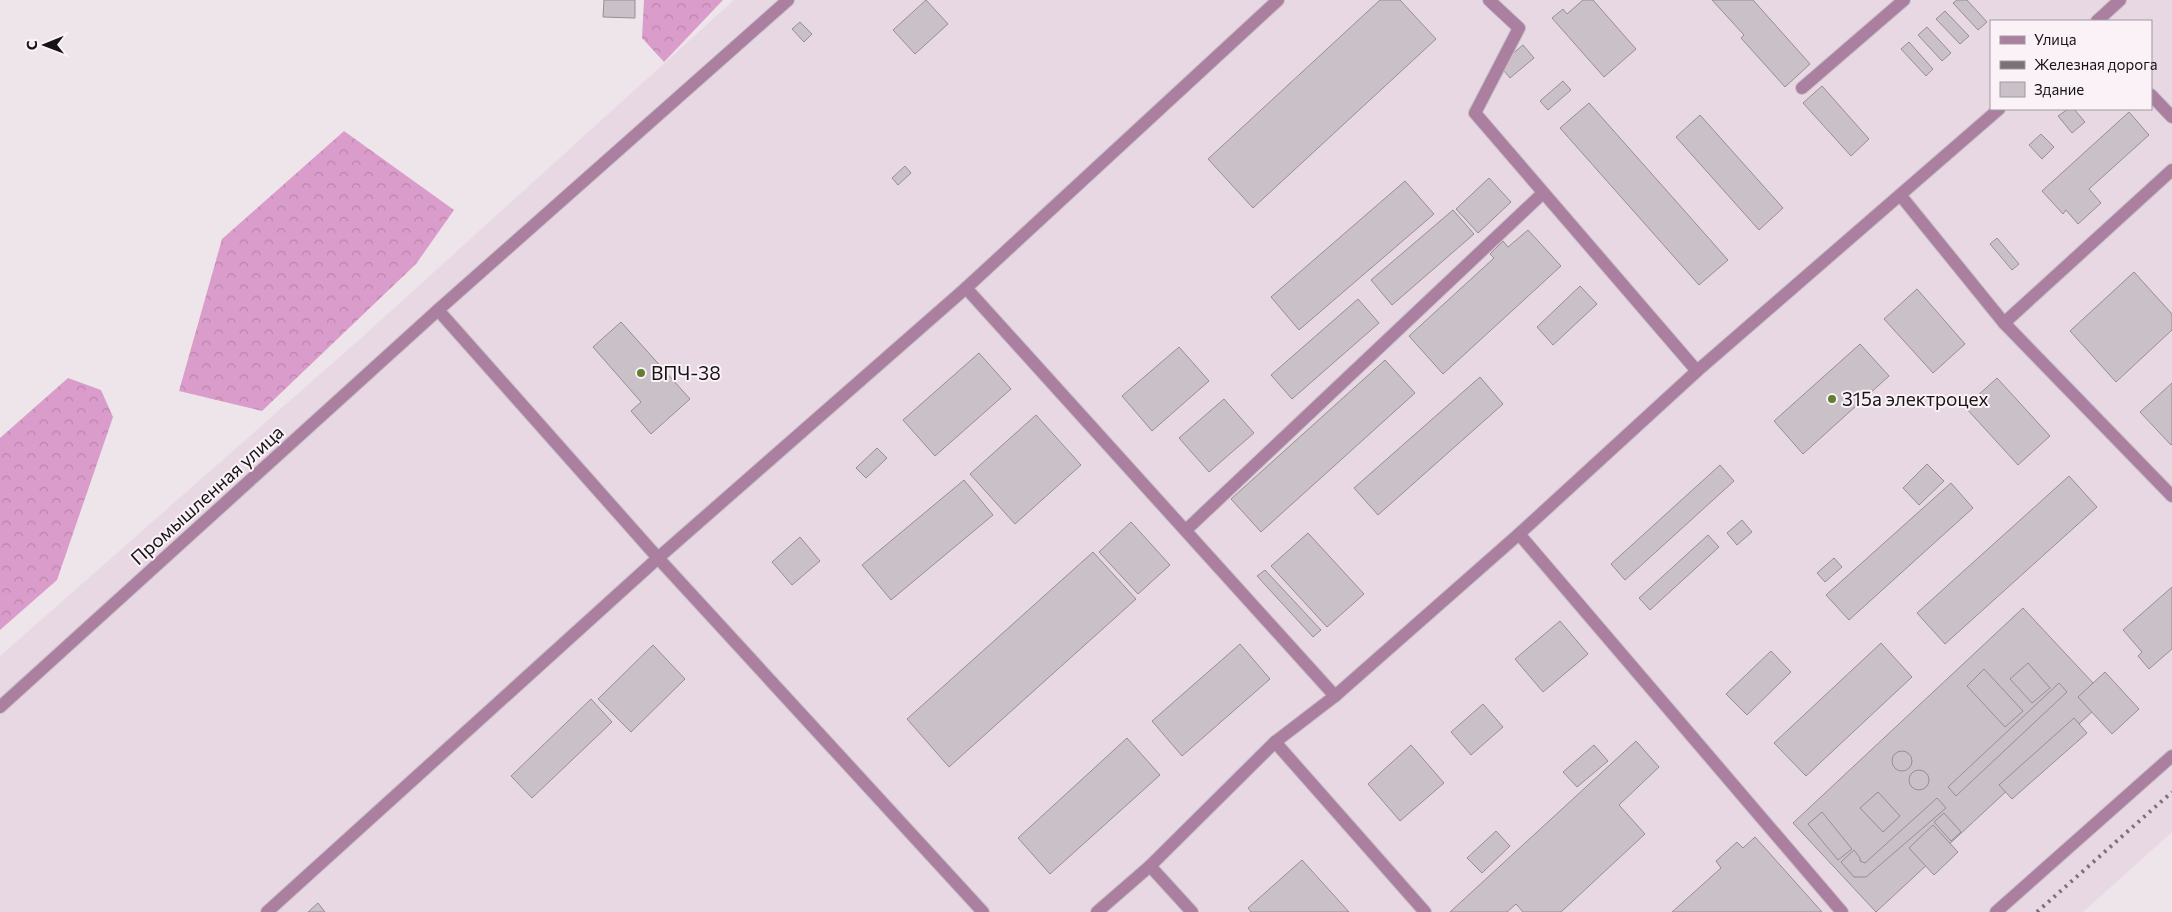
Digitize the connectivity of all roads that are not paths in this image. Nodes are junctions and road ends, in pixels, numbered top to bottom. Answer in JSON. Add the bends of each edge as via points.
{"nodes":[{"id":1,"x":788,"y":0,"type":"edge"},
{"id":2,"x":1278,"y":0,"type":"edge"},
{"id":3,"x":1490,"y":0,"type":"edge"},
{"id":4,"x":1904,"y":0,"type":"edge"},
{"id":5,"x":2120,"y":0,"type":"edge"},
{"id":6,"x":2098,"y":20,"type":"edge"},
{"id":7,"x":1802,"y":88,"type":"dead end"},
{"id":8,"x":2152,"y":96,"type":"edge"},
{"id":9,"x":1998,"y":110,"type":"edge"},
{"id":10,"x":2172,"y":117,"type":"edge"},
{"id":11,"x":2172,"y":170,"type":"edge"},
{"id":12,"x":1543,"y":193,"type":"junction"},
{"id":13,"x":1901,"y":196,"type":"junction"},
{"id":14,"x":966,"y":288,"type":"junction"},
{"id":15,"x":438,"y":310,"type":"junction"},
{"id":16,"x":2004,"y":323,"type":"junction"},
{"id":17,"x":1697,"y":371,"type":"junction"},
{"id":18,"x":2172,"y":496,"type":"edge"},
{"id":19,"x":1186,"y":530,"type":"junction"},
{"id":20,"x":1519,"y":534,"type":"junction"},
{"id":21,"x":658,"y":558,"type":"junction"},
{"id":22,"x":1335,"y":696,"type":"junction"},
{"id":23,"x":0,"y":707,"type":"edge"},
{"id":24,"x":1275,"y":742,"type":"junction"},
{"id":25,"x":2172,"y":756,"type":"edge"},
{"id":26,"x":1150,"y":866,"type":"junction"},
{"id":27,"x":267,"y":912,"type":"edge"},
{"id":28,"x":983,"y":912,"type":"edge"},
{"id":29,"x":1097,"y":912,"type":"edge"},
{"id":30,"x":1192,"y":912,"type":"edge"},
{"id":31,"x":1425,"y":912,"type":"edge"},
{"id":32,"x":1842,"y":912,"type":"edge"},
{"id":33,"x":1996,"y":912,"type":"edge"}],
"edges":[{"from":1,"to":15,"type":"street","name":"Промышленная улица"},
{"from":2,"to":14,"type":"street"},
{"from":3,"to":12,"type":"street","via":[[1519,28],[1474,113]]},
{"from":4,"to":7,"type":"street"},
{"from":5,"to":6,"type":"street"},
{"from":8,"to":10,"type":"street"},
{"from":9,"to":13,"type":"street"},
{"from":11,"to":16,"type":"street"},
{"from":12,"to":17,"type":"street"},
{"from":12,"to":19,"type":"street"},
{"from":13,"to":16,"type":"street"},
{"from":13,"to":17,"type":"street"},
{"from":14,"to":19,"type":"street"},
{"from":14,"to":21,"type":"street"},
{"from":15,"to":21,"type":"street"},
{"from":15,"to":23,"type":"street","name":"Промышленная улица"},
{"from":16,"to":18,"type":"street"},
{"from":17,"to":20,"type":"street"},
{"from":19,"to":22,"type":"street"},
{"from":20,"to":22,"type":"street"},
{"from":20,"to":32,"type":"street"},
{"from":21,"to":27,"type":"street"},
{"from":21,"to":28,"type":"street"},
{"from":22,"to":24,"type":"street"},
{"from":24,"to":26,"type":"street"},
{"from":24,"to":31,"type":"street"},
{"from":25,"to":33,"type":"street"},
{"from":26,"to":29,"type":"street"},
{"from":26,"to":30,"type":"street"}]}
